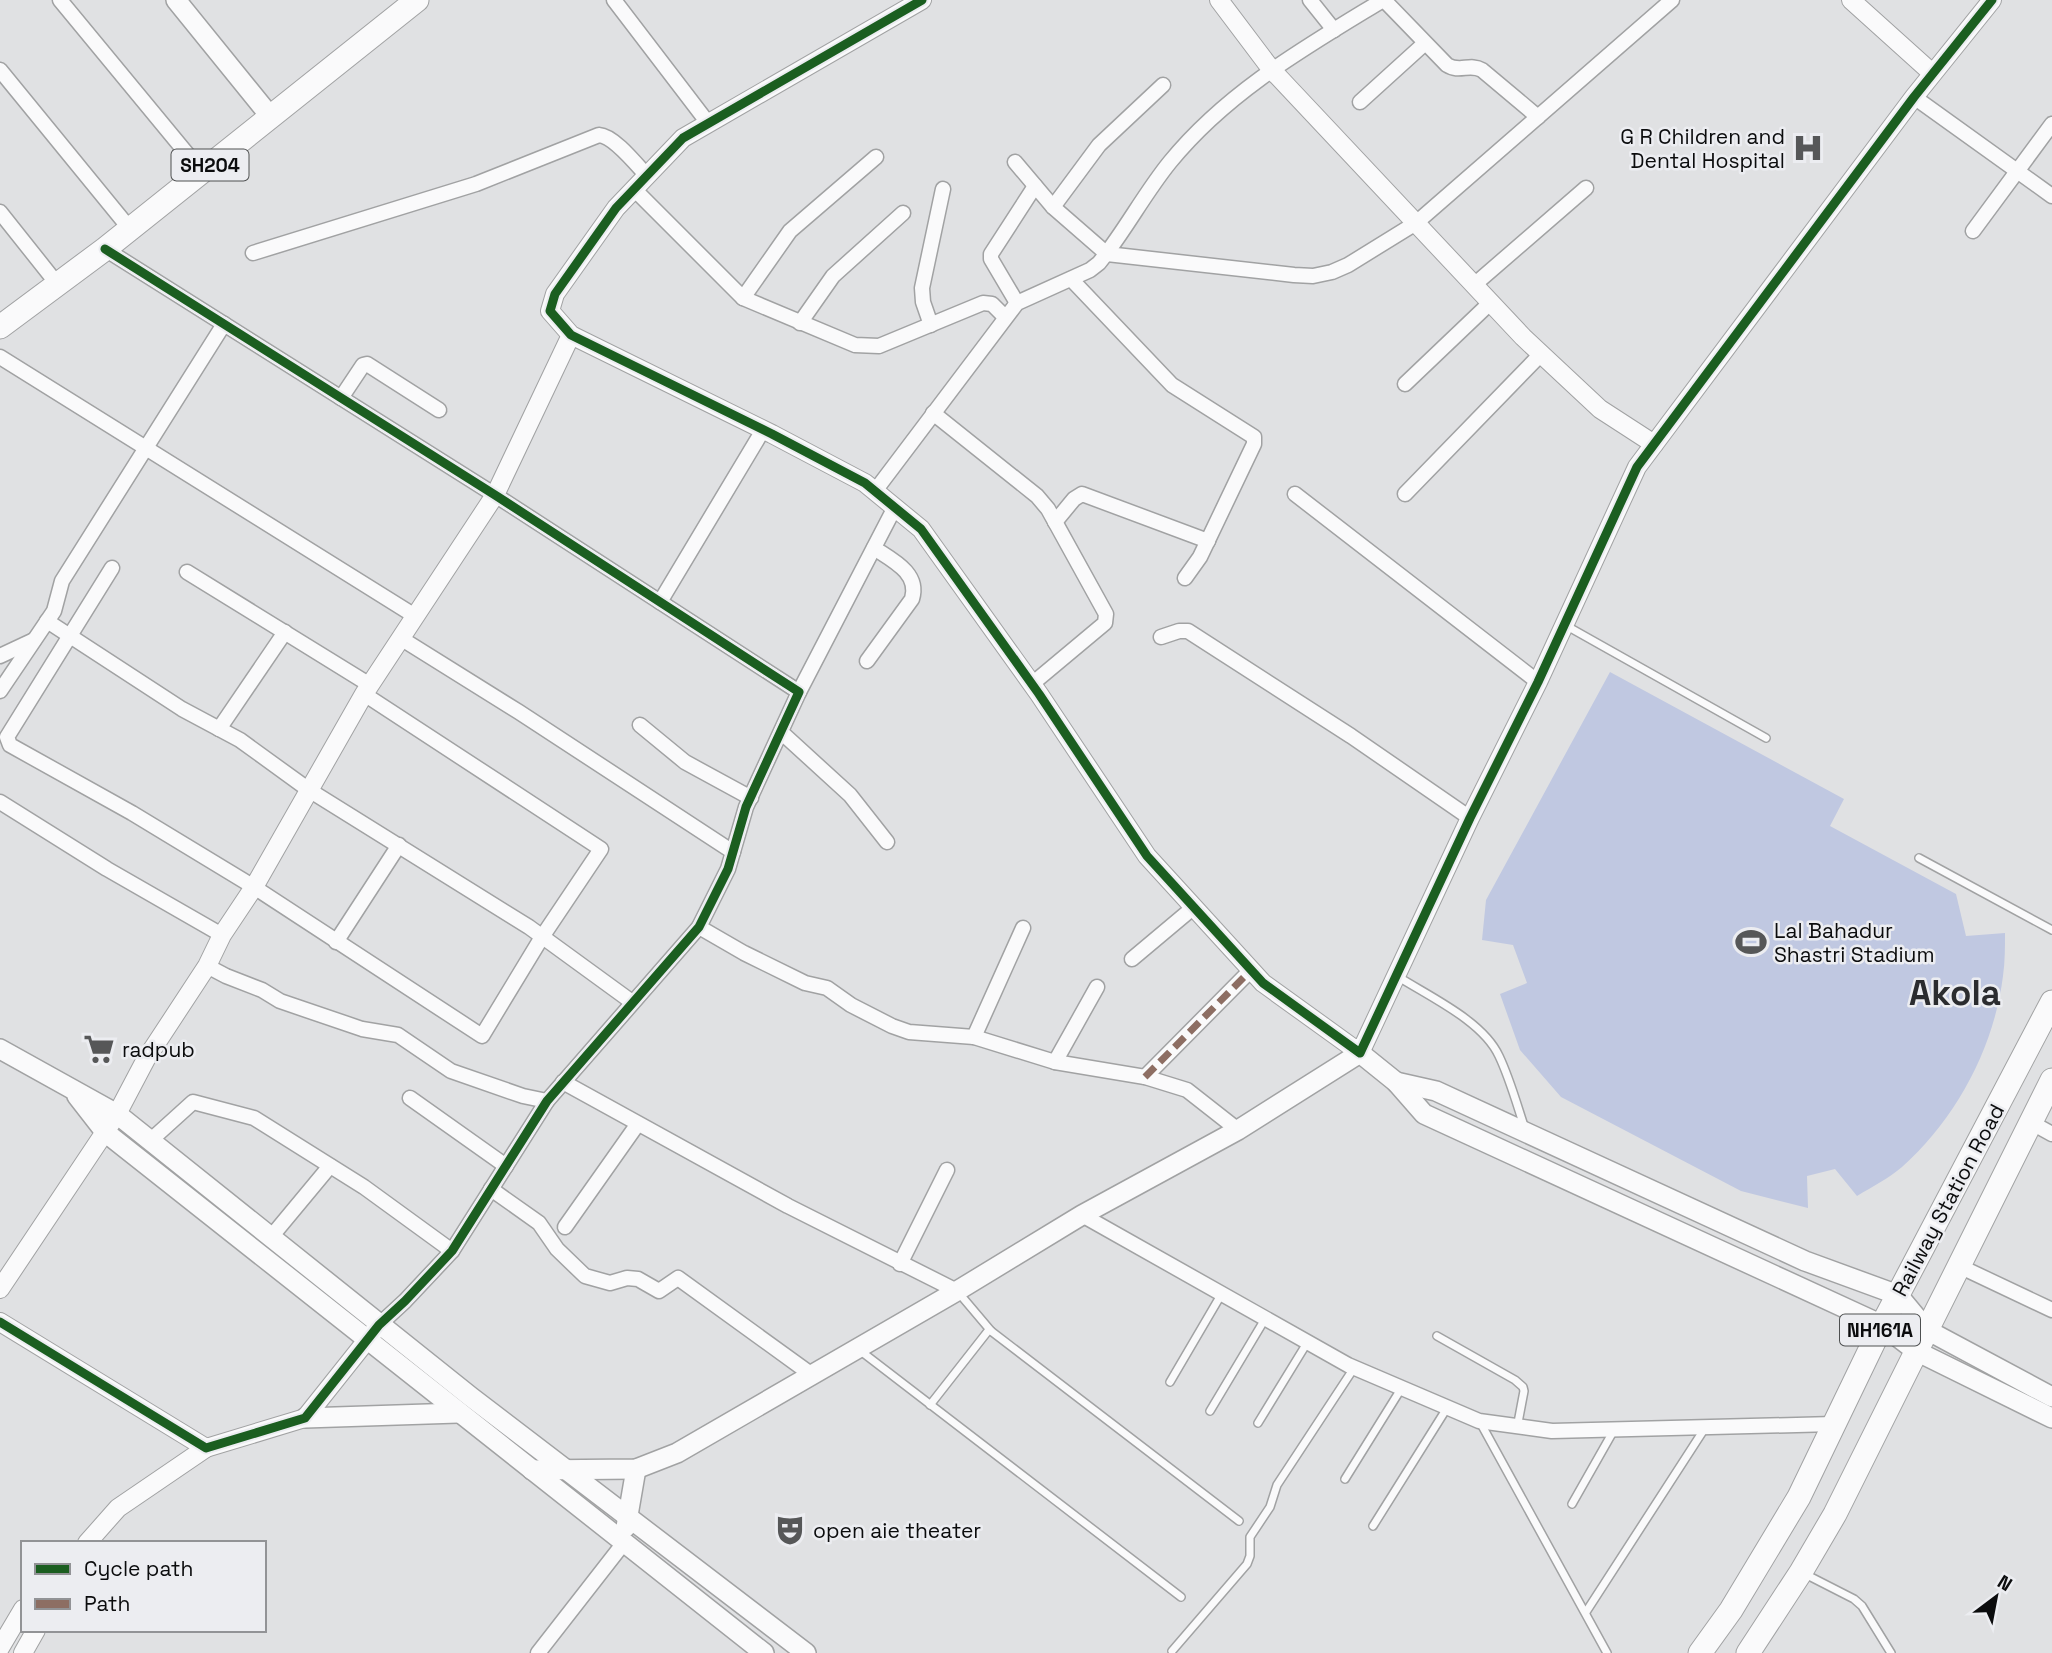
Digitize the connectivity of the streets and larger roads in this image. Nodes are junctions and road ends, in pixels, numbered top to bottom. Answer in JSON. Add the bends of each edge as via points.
{"nodes":[{"id":1,"x":60,"y":0,"type":"edge"},
{"id":2,"x":176,"y":0,"type":"edge"},
{"id":3,"x":417,"y":0,"type":"edge"},
{"id":4,"x":614,"y":0,"type":"edge"},
{"id":5,"x":922,"y":0,"type":"edge"},
{"id":6,"x":1219,"y":0,"type":"edge"},
{"id":7,"x":1310,"y":0,"type":"edge"},
{"id":8,"x":1383,"y":0,"type":"edge"},
{"id":9,"x":1672,"y":0,"type":"edge"},
{"id":10,"x":1851,"y":0,"type":"edge"},
{"id":11,"x":1992,"y":0,"type":"edge"},
{"id":12,"x":1334,"y":30,"type":"junction"},
{"id":13,"x":1424,"y":44,"type":"junction"},
{"id":14,"x":1271,"y":69,"type":"junction"},
{"id":15,"x":0,"y":70,"type":"edge"},
{"id":16,"x":1933,"y":73,"type":"junction"},
{"id":17,"x":1163,"y":85,"type":"dead end"},
{"id":18,"x":1914,"y":97,"type":"junction"},
{"id":19,"x":1360,"y":102,"type":"dead end"},
{"id":20,"x":270,"y":116,"type":"junction"},
{"id":21,"x":1538,"y":117,"type":"junction"},
{"id":22,"x":708,"y":123,"type":"junction"},
{"id":23,"x":2052,"y":124,"type":"edge"},
{"id":24,"x":876,"y":157,"type":"dead end"},
{"id":25,"x":1014,"y":162,"type":"dead end"},
{"id":26,"x":2017,"y":171,"type":"junction"},
{"id":27,"x":202,"y":172,"type":"junction"},
{"id":28,"x":647,"y":176,"type":"junction"},
{"id":29,"x":1035,"y":186,"type":"junction"},
{"id":30,"x":1586,"y":188,"type":"dead end"},
{"id":31,"x":634,"y":189,"type":"junction"},
{"id":32,"x":943,"y":189,"type":"dead end"},
{"id":33,"x":2052,"y":196,"type":"edge"},
{"id":34,"x":1053,"y":207,"type":"junction"},
{"id":35,"x":0,"y":212,"type":"edge"},
{"id":36,"x":903,"y":213,"type":"dead end"},
{"id":37,"x":1416,"y":223,"type":"junction"},
{"id":38,"x":130,"y":229,"type":"junction"},
{"id":39,"x":1973,"y":231,"type":"dead end"},
{"id":40,"x":104,"y":249,"type":"junction"},
{"id":41,"x":253,"y":253,"type":"dead end"},
{"id":42,"x":1107,"y":254,"type":"junction"},
{"id":43,"x":1070,"y":279,"type":"junction"},
{"id":44,"x":58,"y":285,"type":"junction"},
{"id":45,"x":1474,"y":285,"type":"junction"},
{"id":46,"x":743,"y":298,"type":"junction"},
{"id":47,"x":1017,"y":303,"type":"junction"},
{"id":48,"x":1490,"y":303,"type":"junction"},
{"id":49,"x":1005,"y":317,"type":"junction"},
{"id":50,"x":800,"y":323,"type":"junction"},
{"id":51,"x":224,"y":324,"type":"junction"},
{"id":52,"x":931,"y":325,"type":"junction"},
{"id":53,"x":0,"y":327,"type":"edge"},
{"id":54,"x":570,"y":335,"type":"junction"},
{"id":55,"x":1541,"y":354,"type":"junction"},
{"id":56,"x":0,"y":357,"type":"edge"},
{"id":57,"x":1405,"y":384,"type":"dead end"},
{"id":58,"x":341,"y":398,"type":"junction"},
{"id":59,"x":439,"y":410,"type":"dead end"},
{"id":60,"x":933,"y":413,"type":"junction"},
{"id":61,"x":763,"y":430,"type":"junction"},
{"id":62,"x":1654,"y":444,"type":"junction"},
{"id":63,"x":147,"y":448,"type":"junction"},
{"id":64,"x":875,"y":491,"type":"junction"},
{"id":65,"x":1295,"y":494,"type":"dead end"},
{"id":66,"x":1405,"y":494,"type":"dead end"},
{"id":67,"x":495,"y":495,"type":"junction"},
{"id":68,"x":895,"y":507,"type":"junction"},
{"id":69,"x":1055,"y":522,"type":"junction"},
{"id":70,"x":1208,"y":541,"type":"junction"},
{"id":71,"x":874,"y":548,"type":"junction"},
{"id":72,"x":112,"y":568,"type":"dead end"},
{"id":73,"x":187,"y":572,"type":"dead end"},
{"id":74,"x":1185,"y":578,"type":"dead end"},
{"id":75,"x":660,"y":602,"type":"junction"},
{"id":76,"x":415,"y":616,"type":"junction"},
{"id":77,"x":47,"y":621,"type":"junction"},
{"id":78,"x":285,"y":632,"type":"junction"},
{"id":79,"x":71,"y":635,"type":"junction"},
{"id":80,"x":1161,"y":637,"type":"dead end"},
{"id":81,"x":35,"y":639,"type":"junction"},
{"id":82,"x":402,"y":639,"type":"junction"},
{"id":83,"x":0,"y":656,"type":"edge"},
{"id":84,"x":867,"y":661,"type":"dead end"},
{"id":85,"x":1538,"y":682,"type":"junction"},
{"id":86,"x":1032,"y":684,"type":"junction"},
{"id":87,"x":367,"y":689,"type":"junction"},
{"id":88,"x":0,"y":691,"type":"edge"},
{"id":89,"x":799,"y":692,"type":"junction"},
{"id":90,"x":640,"y":725,"type":"dead end"},
{"id":91,"x":219,"y":729,"type":"junction"},
{"id":92,"x":781,"y":732,"type":"junction"},
{"id":93,"x":309,"y":790,"type":"junction"},
{"id":94,"x":751,"y":798,"type":"junction"},
{"id":95,"x":0,"y":802,"type":"edge"},
{"id":96,"x":1470,"y":818,"type":"junction"},
{"id":97,"x":887,"y":842,"type":"dead end"},
{"id":98,"x":399,"y":845,"type":"junction"},
{"id":99,"x":733,"y":852,"type":"junction"},
{"id":100,"x":254,"y":887,"type":"junction"},
{"id":101,"x":1194,"y":907,"type":"junction"},
{"id":102,"x":699,"y":927,"type":"junction"},
{"id":103,"x":1023,"y":928,"type":"dead end"},
{"id":104,"x":222,"y":935,"type":"junction"},
{"id":105,"x":542,"y":937,"type":"junction"},
{"id":106,"x":336,"y":942,"type":"junction"},
{"id":107,"x":1132,"y":959,"type":"dead end"},
{"id":108,"x":208,"y":965,"type":"junction"},
{"id":109,"x":1251,"y":970,"type":"junction"},
{"id":110,"x":1097,"y":987,"type":"dead end"},
{"id":111,"x":632,"y":1002,"type":"junction"},
{"id":112,"x":2052,"y":1002,"type":"edge"},
{"id":113,"x":974,"y":1037,"type":"junction"},
{"id":114,"x":0,"y":1049,"type":"edge"},
{"id":115,"x":1360,"y":1053,"type":"junction"},
{"id":116,"x":1055,"y":1062,"type":"junction"},
{"id":117,"x":1145,"y":1077,"type":"junction"},
{"id":118,"x":2052,"y":1080,"type":"edge"},
{"id":119,"x":563,"y":1082,"type":"junction"},
{"id":120,"x":1396,"y":1082,"type":"junction"},
{"id":121,"x":72,"y":1090,"type":"junction"},
{"id":122,"x":410,"y":1098,"type":"dead end"},
{"id":123,"x":547,"y":1101,"type":"junction"},
{"id":124,"x":117,"y":1114,"type":"junction"},
{"id":125,"x":2030,"y":1122,"type":"junction"},
{"id":126,"x":636,"y":1125,"type":"junction"},
{"id":127,"x":1238,"y":1130,"type":"junction"},
{"id":128,"x":105,"y":1132,"type":"junction"},
{"id":129,"x":2052,"y":1134,"type":"edge"},
{"id":130,"x":151,"y":1140,"type":"junction"},
{"id":131,"x":330,"y":1166,"type":"junction"},
{"id":132,"x":506,"y":1167,"type":"junction"},
{"id":133,"x":947,"y":1170,"type":"dead end"},
{"id":134,"x":491,"y":1189,"type":"junction"},
{"id":135,"x":1678,"y":1203,"type":"junction"},
{"id":136,"x":1082,"y":1215,"type":"junction"},
{"id":137,"x":1668,"y":1226,"type":"junction"},
{"id":138,"x":565,"y":1227,"type":"dead end"},
{"id":139,"x":271,"y":1237,"type":"junction"},
{"id":140,"x":452,"y":1251,"type":"junction"},
{"id":141,"x":900,"y":1264,"type":"junction"},
{"id":142,"x":1959,"y":1266,"type":"junction"},
{"id":143,"x":0,"y":1289,"type":"edge"},
{"id":144,"x":957,"y":1291,"type":"junction"},
{"id":145,"x":1898,"y":1295,"type":"junction"},
{"id":146,"x":2052,"y":1310,"type":"edge"},
{"id":147,"x":0,"y":1322,"type":"edge"},
{"id":148,"x":379,"y":1325,"type":"junction"},
{"id":149,"x":1882,"y":1325,"type":"junction"},
{"id":150,"x":1927,"y":1330,"type":"junction"},
{"id":151,"x":366,"y":1341,"type":"junction"},
{"id":152,"x":1916,"y":1351,"type":"junction"},
{"id":153,"x":812,"y":1375,"type":"junction"},
{"id":154,"x":2052,"y":1397,"type":"edge"},
{"id":155,"x":458,"y":1413,"type":"junction"},
{"id":156,"x":305,"y":1418,"type":"junction"},
{"id":157,"x":2052,"y":1418,"type":"edge"},
{"id":158,"x":1834,"y":1424,"type":"junction"},
{"id":159,"x":206,"y":1448,"type":"junction"},
{"id":160,"x":562,"y":1468,"type":"junction"},
{"id":161,"x":636,"y":1469,"type":"junction"},
{"id":162,"x":532,"y":1470,"type":"junction"},
{"id":163,"x":628,"y":1518,"type":"junction"},
{"id":164,"x":89,"y":1541,"type":"edge"},
{"id":165,"x":623,"y":1544,"type":"junction"},
{"id":166,"x":21,"y":1612,"type":"edge"},
{"id":167,"x":35,"y":1632,"type":"edge"},
{"id":168,"x":0,"y":1648,"type":"edge"},
{"id":169,"x":23,"y":1653,"type":"edge"},
{"id":170,"x":538,"y":1653,"type":"edge"},
{"id":171,"x":764,"y":1653,"type":"edge"},
{"id":172,"x":806,"y":1653,"type":"edge"},
{"id":173,"x":1700,"y":1653,"type":"edge"},
{"id":174,"x":1748,"y":1653,"type":"edge"}],
"edges":[{"from":1,"to":27,"type":"street"},
{"from":2,"to":20,"type":"main road"},
{"from":3,"to":20,"type":"main road","number":"SH204"},
{"from":4,"to":22,"type":"street"},
{"from":5,"to":22,"type":"street"},
{"from":6,"to":14,"type":"street"},
{"from":7,"to":12,"type":"street"},
{"from":8,"to":12,"type":"street"},
{"from":8,"to":13,"type":"street"},
{"from":9,"to":21,"type":"street"},
{"from":10,"to":16,"type":"street"},
{"from":11,"to":16,"type":"street"},
{"from":12,"to":14,"type":"street"},
{"from":13,"to":19,"type":"street"},
{"from":13,"to":21,"type":"street","via":[[1451,68],[1478,67]]},
{"from":14,"to":37,"type":"street"},
{"from":14,"to":42,"type":"street","via":[[1191,138]]},
{"from":15,"to":38,"type":"street"},
{"from":16,"to":18,"type":"street"},
{"from":17,"to":34,"type":"street","via":[[1099,145]]},
{"from":18,"to":26,"type":"street"},
{"from":18,"to":62,"type":"street"},
{"from":20,"to":27,"type":"main road","number":"SH204"},
{"from":21,"to":37,"type":"street"},
{"from":22,"to":28,"type":"street","via":[[683,138]]},
{"from":23,"to":26,"type":"street"},
{"from":24,"to":46,"type":"street","via":[[790,231]]},
{"from":25,"to":29,"type":"street"},
{"from":26,"to":33,"type":"street"},
{"from":26,"to":39,"type":"street"},
{"from":27,"to":38,"type":"main road","number":"SH204"},
{"from":28,"to":31,"type":"street"},
{"from":28,"to":41,"type":"street","via":[[612,140],[599,135],[476,184]]},
{"from":29,"to":34,"type":"street"},
{"from":29,"to":47,"type":"street","via":[[990,254]]},
{"from":30,"to":45,"type":"street"},
{"from":31,"to":46,"type":"street"},
{"from":31,"to":54,"type":"street","via":[[555,294],[550,311]]},
{"from":32,"to":52,"type":"street","via":[[922,288]]},
{"from":34,"to":42,"type":"street"},
{"from":35,"to":44,"type":"street"},
{"from":36,"to":50,"type":"street","via":[[833,276]]},
{"from":37,"to":42,"type":"street","via":[[1348,265],[1313,276]]},
{"from":37,"to":45,"type":"street"},
{"from":38,"to":40,"type":"main road","number":"SH204"},
{"from":40,"to":44,"type":"main road","number":"SH204"},
{"from":40,"to":51,"type":"street"},
{"from":42,"to":43,"type":"street","via":[[1090,270]]},
{"from":43,"to":47,"type":"street"},
{"from":43,"to":70,"type":"street","via":[[1172,385],[1254,437]]},
{"from":44,"to":53,"type":"main road","number":"SH204"},
{"from":45,"to":48,"type":"street"},
{"from":46,"to":50,"type":"street"},
{"from":47,"to":49,"type":"street"},
{"from":48,"to":55,"type":"street"},
{"from":48,"to":57,"type":"street"},
{"from":49,"to":52,"type":"street","via":[[992,304],[983,303]]},
{"from":49,"to":60,"type":"street"},
{"from":50,"to":52,"type":"street","via":[[868,347]]},
{"from":51,"to":58,"type":"street"},
{"from":51,"to":63,"type":"street"},
{"from":54,"to":61,"type":"street"},
{"from":54,"to":67,"type":"street"},
{"from":55,"to":62,"type":"street","via":[[1601,409]]},
{"from":55,"to":66,"type":"street"},
{"from":56,"to":63,"type":"street"},
{"from":58,"to":59,"type":"street","via":[[367,364]]},
{"from":58,"to":67,"type":"street"},
{"from":60,"to":64,"type":"street"},
{"from":60,"to":69,"type":"street","via":[[1037,496]]},
{"from":61,"to":64,"type":"street"},
{"from":61,"to":75,"type":"street"},
{"from":62,"to":85,"type":"street","via":[[1637,467]]},
{"from":63,"to":76,"type":"street"},
{"from":63,"to":77,"type":"street","via":[[62,581]]},
{"from":64,"to":68,"type":"street"},
{"from":65,"to":85,"type":"street"},
{"from":67,"to":75,"type":"street"},
{"from":67,"to":76,"type":"street"},
{"from":68,"to":71,"type":"street"},
{"from":68,"to":86,"type":"street","via":[[921,529]]},
{"from":69,"to":70,"type":"street","via":[[1083,494]]},
{"from":69,"to":86,"type":"street","via":[[1107,619]]},
{"from":70,"to":74,"type":"street"},
{"from":71,"to":84,"type":"street","via":[[904,568],[914,590]]},
{"from":71,"to":89,"type":"street"},
{"from":72,"to":79,"type":"street"},
{"from":73,"to":78,"type":"street"},
{"from":75,"to":89,"type":"street"},
{"from":76,"to":82,"type":"street"},
{"from":77,"to":79,"type":"street"},
{"from":77,"to":81,"type":"street"},
{"from":78,"to":87,"type":"street"},
{"from":78,"to":91,"type":"street"},
{"from":79,"to":91,"type":"street"},
{"from":79,"to":100,"type":"street","via":[[7,737],[10,745]]},
{"from":80,"to":96,"type":"street","via":[[1188,631]]},
{"from":81,"to":83,"type":"street"},
{"from":81,"to":88,"type":"street"},
{"from":82,"to":87,"type":"street"},
{"from":82,"to":99,"type":"street"},
{"from":85,"to":96,"type":"street"},
{"from":86,"to":101,"type":"street","via":[[1147,856]]},
{"from":87,"to":93,"type":"street"},
{"from":87,"to":105,"type":"street","via":[[601,849]]},
{"from":89,"to":92,"type":"street"},
{"from":90,"to":94,"type":"street","via":[[685,762]]},
{"from":91,"to":93,"type":"street"},
{"from":92,"to":94,"type":"street"},
{"from":92,"to":97,"type":"street","via":[[850,795]]},
{"from":93,"to":98,"type":"street"},
{"from":93,"to":100,"type":"street"},
{"from":94,"to":99,"type":"street"},
{"from":95,"to":104,"type":"street"},
{"from":96,"to":115,"type":"street"},
{"from":98,"to":105,"type":"street"},
{"from":98,"to":106,"type":"street"},
{"from":99,"to":102,"type":"street"},
{"from":100,"to":104,"type":"street"},
{"from":100,"to":106,"type":"street"},
{"from":101,"to":107,"type":"street"},
{"from":101,"to":109,"type":"street"},
{"from":102,"to":111,"type":"street"},
{"from":102,"to":113,"type":"street","via":[[805,983],[827,988],[892,1026],[909,1032]]},
{"from":103,"to":113,"type":"street"},
{"from":104,"to":108,"type":"street"},
{"from":105,"to":106,"type":"street","via":[[482,1036]]},
{"from":105,"to":111,"type":"street"},
{"from":108,"to":123,"type":"street","via":[[280,1001],[362,1029],[398,1035],[451,1070]]},
{"from":108,"to":124,"type":"street","via":[[146,1059]]},
{"from":109,"to":115,"type":"street"},
{"from":109,"to":117,"type":"street"},
{"from":110,"to":116,"type":"street"},
{"from":111,"to":119,"type":"street"},
{"from":112,"to":145,"type":"main road","name":"Railway Station Road","number":"NH161A"},
{"from":113,"to":116,"type":"street"},
{"from":114,"to":121,"type":"main road"},
{"from":115,"to":120,"type":"main road"},
{"from":115,"to":127,"type":"main road"},
{"from":116,"to":117,"type":"street"},
{"from":117,"to":127,"type":"street","via":[[1187,1090]]},
{"from":118,"to":125,"type":"main road","name":"Railway Station Road","number":"NH161A"},
{"from":119,"to":123,"type":"street"},
{"from":119,"to":126,"type":"street"},
{"from":120,"to":135,"type":"main road","via":[[1436,1091]]},
{"from":120,"to":137,"type":"main road","via":[[1424,1114]]},
{"from":121,"to":124,"type":"main road"},
{"from":121,"to":128,"type":"main road"},
{"from":122,"to":132,"type":"street"},
{"from":123,"to":132,"type":"street"},
{"from":124,"to":128,"type":"street"},
{"from":124,"to":130,"type":"main road"},
{"from":125,"to":129,"type":"street"},
{"from":125,"to":142,"type":"main road","name":"Railway Station Road","number":"NH161A"},
{"from":126,"to":138,"type":"street"},
{"from":126,"to":141,"type":"street"},
{"from":127,"to":136,"type":"main road"},
{"from":128,"to":143,"type":"street"},
{"from":128,"to":151,"type":"main road"},
{"from":130,"to":131,"type":"street","via":[[193,1102],[254,1118]]},
{"from":130,"to":139,"type":"main road"},
{"from":131,"to":139,"type":"street"},
{"from":131,"to":140,"type":"street"},
{"from":132,"to":134,"type":"street"},
{"from":133,"to":141,"type":"street"},
{"from":134,"to":140,"type":"street"},
{"from":134,"to":153,"type":"street","via":[[539,1223],[585,1276],[610,1283],[638,1279],[659,1291],[678,1278]]},
{"from":135,"to":137,"type":"main road"},
{"from":135,"to":145,"type":"main road","via":[[1805,1261]]},
{"from":136,"to":144,"type":"main road"},
{"from":136,"to":158,"type":"street","via":[[1354,1368],[1479,1421],[1552,1431]]},
{"from":137,"to":149,"type":"main road"},
{"from":139,"to":148,"type":"main road"},
{"from":140,"to":148,"type":"street"},
{"from":141,"to":144,"type":"street"},
{"from":142,"to":146,"type":"street"},
{"from":142,"to":150,"type":"main road","name":"Railway Station Road","number":"NH161A"},
{"from":144,"to":153,"type":"main road"},
{"from":145,"to":149,"type":"main road","name":"Railway Station Road","number":"NH161A"},
{"from":145,"to":150,"type":"main road"},
{"from":147,"to":159,"type":"street"},
{"from":148,"to":151,"type":"street"},
{"from":148,"to":160,"type":"main road"},
{"from":149,"to":152,"type":"main road"},
{"from":149,"to":158,"type":"main road","name":"Railway Station Road","number":"NH161A"},
{"from":150,"to":152,"type":"main road","name":"Railway Station Road","number":"NH161A"},
{"from":150,"to":154,"type":"main road"},
{"from":151,"to":155,"type":"main road"},
{"from":151,"to":156,"type":"street"},
{"from":152,"to":157,"type":"main road"},
{"from":152,"to":174,"type":"main road","name":"Railway Station Road","number":"NH161A","via":[[1835,1514]]},
{"from":153,"to":161,"type":"main road","via":[[677,1453]]},
{"from":155,"to":156,"type":"main road"},
{"from":155,"to":162,"type":"main road"},
{"from":156,"to":159,"type":"street"},
{"from":158,"to":173,"type":"main road","name":"Railway Station Road","number":"NH161A","via":[[1770,1547]]},
{"from":159,"to":164,"type":"street","via":[[118,1508]]},
{"from":160,"to":161,"type":"main road"},
{"from":160,"to":162,"type":"main road"},
{"from":160,"to":163,"type":"main road"},
{"from":161,"to":163,"type":"main road"},
{"from":162,"to":165,"type":"main road"},
{"from":163,"to":165,"type":"main road"},
{"from":163,"to":172,"type":"main road"},
{"from":165,"to":170,"type":"street"},
{"from":165,"to":171,"type":"main road"},
{"from":166,"to":168,"type":"street"},
{"from":167,"to":169,"type":"street"}]}
